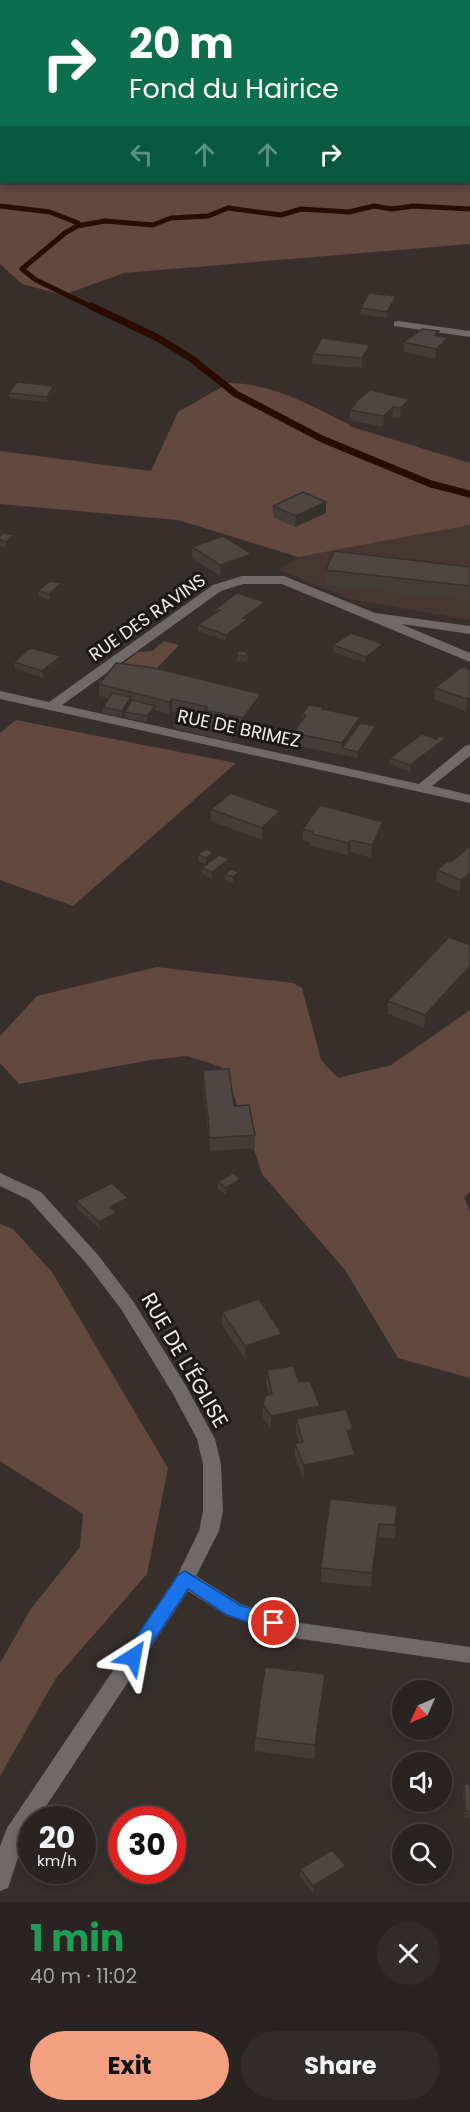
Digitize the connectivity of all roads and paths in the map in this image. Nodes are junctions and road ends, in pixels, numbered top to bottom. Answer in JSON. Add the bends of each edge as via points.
{"nodes":[{"id":1,"x":398,"y":324,"type":"dead end"},
{"id":2,"x":470,"y":334,"type":"edge"},
{"id":3,"x":372,"y":616,"type":"junction"},
{"id":4,"x":470,"y":630,"type":"edge"},
{"id":5,"x":470,"y":658,"type":"edge"},
{"id":6,"x":0,"y":694,"type":"edge"},
{"id":7,"x":52,"y":706,"type":"junction"},
{"id":8,"x":470,"y":749,"type":"edge"},
{"id":9,"x":423,"y":787,"type":"junction"},
{"id":10,"x":470,"y":799,"type":"edge"},
{"id":11,"x":0,"y":1179,"type":"edge"},
{"id":12,"x":185,"y":1579,"type":"junction"},
{"id":13,"x":470,"y":1654,"type":"edge"},
{"id":14,"x":0,"y":1881,"type":"edge"}],
"edges":[{"from":1,"to":2,"type":"street"},
{"from":3,"to":4,"type":"street"},
{"from":3,"to":5,"type":"street"},
{"from":3,"to":7,"type":"street","name":"RUE DES RAVINS","via":[[284,580],[242,580],[217,588]]},
{"from":6,"to":7,"type":"street","name":"RUE DE BRIMEZ"},
{"from":7,"to":9,"type":"street","name":"RUE DE BRIMEZ"},
{"from":8,"to":9,"type":"street"},
{"from":9,"to":10,"type":"street","name":"RUE DE BRIMEZ"},
{"from":11,"to":12,"type":"street","name":"RUE DE L'ÉGLISE","via":[[35,1196],[92,1259],[127,1305],[206,1439],[212,1464],[213,1511],[209,1531]]},
{"from":12,"to":13,"type":"street","via":[[234,1610],[294,1630]]},
{"from":12,"to":14,"type":"street","name":"RUE DE L'ÉGLISE","via":[[15,1835]]}]}
